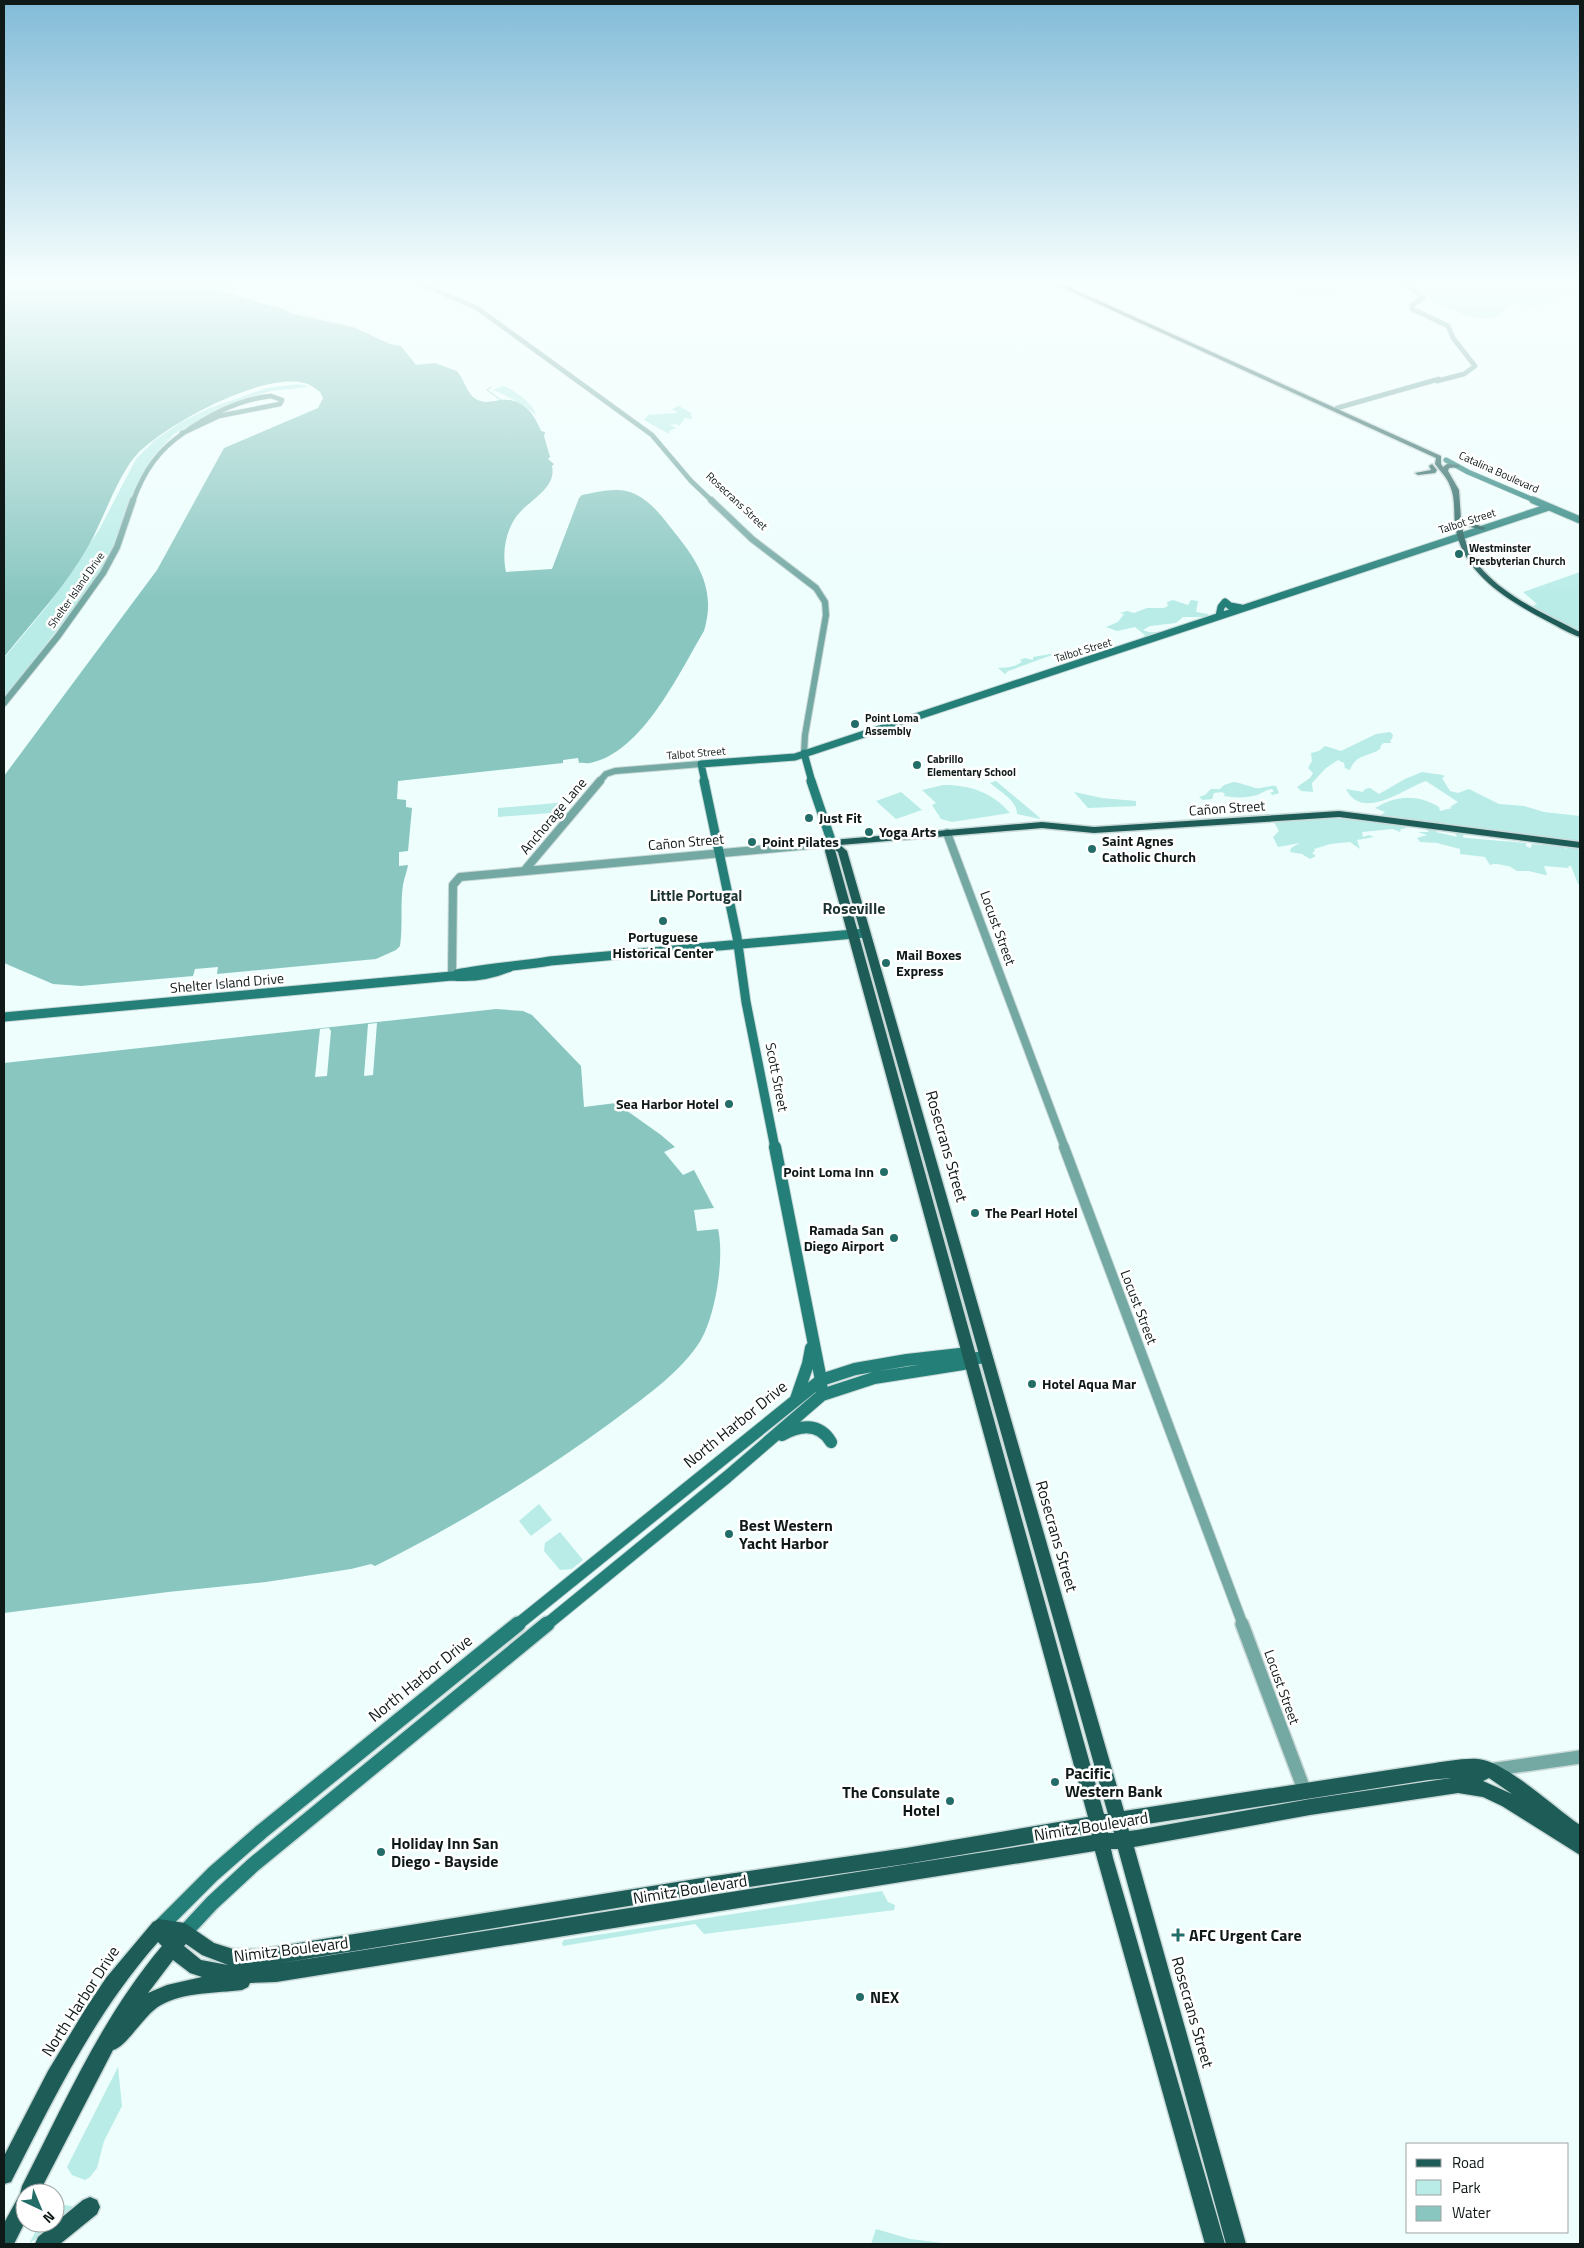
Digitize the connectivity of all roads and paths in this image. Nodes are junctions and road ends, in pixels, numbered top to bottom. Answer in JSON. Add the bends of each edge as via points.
{"nodes":[{"id":1,"x":590,"y":390,"type":"edge"},
{"id":2,"x":1291,"y":390,"type":"edge"},
{"id":3,"x":1403,"y":390,"type":"edge"},
{"id":4,"x":228,"y":407,"type":"junction"},
{"id":5,"x":1338,"y":411,"type":"junction"},
{"id":6,"x":234,"y":412,"type":"junction"},
{"id":7,"x":182,"y":433,"type":"junction"},
{"id":8,"x":1402,"y":440,"type":"junction"},
{"id":9,"x":1442,"y":458,"type":"junction"},
{"id":10,"x":1432,"y":466,"type":"junction"},
{"id":11,"x":1457,"y":466,"type":"junction"},
{"id":12,"x":1444,"y":472,"type":"junction"},
{"id":13,"x":1418,"y":473,"type":"dead end"},
{"id":14,"x":1454,"y":496,"type":"junction"},
{"id":15,"x":1546,"y":505,"type":"junction"},
{"id":16,"x":1528,"y":513,"type":"junction"},
{"id":17,"x":1565,"y":513,"type":"junction"},
{"id":18,"x":1458,"y":520,"type":"junction"},
{"id":19,"x":1580,"y":520,"type":"edge"},
{"id":20,"x":1483,"y":528,"type":"junction"},
{"id":21,"x":1460,"y":536,"type":"junction"},
{"id":22,"x":1242,"y":608,"type":"junction"},
{"id":23,"x":1219,"y":616,"type":"junction"},
{"id":24,"x":1580,"y":635,"type":"edge"},
{"id":25,"x":4,"y":703,"type":"edge"},
{"id":26,"x":804,"y":753,"type":"junction"},
{"id":27,"x":701,"y":764,"type":"junction"},
{"id":28,"x":615,"y":771,"type":"joint"},
{"id":29,"x":947,"y":833,"type":"junction"},
{"id":30,"x":832,"y":843,"type":"junction"},
{"id":31,"x":1580,"y":845,"type":"edge"},
{"id":32,"x":720,"y":853,"type":"junction"},
{"id":33,"x":524,"y":870,"type":"junction"},
{"id":34,"x":859,"y":933,"type":"junction"},
{"id":35,"x":737,"y":944,"type":"junction"},
{"id":36,"x":452,"y":976,"type":"junction"},
{"id":37,"x":4,"y":1017,"type":"edge"},
{"id":38,"x":811,"y":1335,"type":"junction"},
{"id":39,"x":978,"y":1358,"type":"junction"},
{"id":40,"x":821,"y":1380,"type":"junction"},
{"id":41,"x":822,"y":1395,"type":"junction"},
{"id":42,"x":795,"y":1400,"type":"junction"},
{"id":43,"x":831,"y":1442,"type":"dead end"},
{"id":44,"x":768,"y":1443,"type":"junction"},
{"id":45,"x":1580,"y":1758,"type":"edge"},
{"id":46,"x":1490,"y":1770,"type":"junction"},
{"id":47,"x":1448,"y":1786,"type":"junction"},
{"id":48,"x":1305,"y":1792,"type":"junction"},
{"id":49,"x":1118,"y":1820,"type":"junction"},
{"id":50,"x":1098,"y":1824,"type":"junction"},
{"id":51,"x":1580,"y":1834,"type":"edge"},
{"id":52,"x":1124,"y":1840,"type":"junction"},
{"id":53,"x":1102,"y":1843,"type":"junction"},
{"id":54,"x":1580,"y":1847,"type":"edge"},
{"id":55,"x":159,"y":1928,"type":"junction"},
{"id":56,"x":185,"y":1932,"type":"junction"},
{"id":57,"x":171,"y":1947,"type":"junction"},
{"id":58,"x":276,"y":1972,"type":"junction"},
{"id":59,"x":98,"y":2062,"type":"junction"},
{"id":60,"x":4,"y":2175,"type":"edge"},
{"id":61,"x":34,"y":2183,"type":"edge"},
{"id":62,"x":90,"y":2206,"type":"dead end"},
{"id":63,"x":15,"y":2222,"type":"edge"},
{"id":64,"x":4,"y":2243,"type":"edge"},
{"id":65,"x":45,"y":2244,"type":"edge"},
{"id":66,"x":1215,"y":2244,"type":"edge"},
{"id":67,"x":1236,"y":2244,"type":"edge"}],
"edges":[{"from":1,"to":26,"type":"street","name":"Rosecrans Street","via":[[652,435],[691,481],[752,538],[821,595],[826,615]]},
{"from":2,"to":5,"type":"main road","name":"Catalina Boulevard"},
{"from":3,"to":5,"type":"street","via":[[1337,408]]},
{"from":4,"to":6,"type":"street"},
{"from":4,"to":6,"type":"street","name":"Shelter Island Drive","via":[[263,396],[277,396],[282,400],[272,407]]},
{"from":4,"to":7,"type":"street","name":"Shelter Island Drive"},
{"from":5,"to":8,"type":"main road","name":"Catalina Boulevard"},
{"from":6,"to":7,"type":"street","name":"Shelter Island Drive","via":[[207,420]]},
{"from":7,"to":25,"type":"street","name":"Shelter Island Drive","via":[[161,450],[146,471],[109,564],[67,625]]},
{"from":8,"to":9,"type":"main road","name":"Catalina Boulevard"},
{"from":8,"to":10,"type":"main road"},
{"from":9,"to":11,"type":"main road","name":"Catalina Boulevard"},
{"from":9,"to":12,"type":"main road","via":[[1437,463]]},
{"from":9,"to":15,"type":"main road","name":"Catalina Boulevard"},
{"from":10,"to":13,"type":"main road","via":[[1432,472]]},
{"from":10,"to":14,"type":"main road"},
{"from":11,"to":12,"type":"main road","via":[[1447,466]]},
{"from":11,"to":15,"type":"main road","name":"Catalina Boulevard"},
{"from":12,"to":14,"type":"main road","via":[[1454,485]]},
{"from":14,"to":18,"type":"main road"},
{"from":15,"to":16,"type":"main road","name":"Talbot Street"},
{"from":15,"to":17,"type":"main road","name":"Catalina Boulevard"},
{"from":16,"to":17,"type":"main road"},
{"from":16,"to":20,"type":"main road","name":"Talbot Street"},
{"from":17,"to":19,"type":"main road","name":"Catalina Boulevard"},
{"from":18,"to":20,"type":"main road"},
{"from":18,"to":21,"type":"main road"},
{"from":20,"to":21,"type":"main road","name":"Talbot Street"},
{"from":21,"to":22,"type":"main road","name":"Talbot Street"},
{"from":21,"to":24,"type":"main road","via":[[1472,561],[1492,582]]},
{"from":22,"to":23,"type":"main road","name":"Talbot Street"},
{"from":22,"to":23,"type":"main road","via":[[1225,602]]},
{"from":23,"to":26,"type":"main road","name":"Talbot Street"},
{"from":26,"to":27,"type":"main road","name":"Talbot Street"},
{"from":26,"to":30,"type":"main road","name":"Rosecrans Street"},
{"from":27,"to":28,"type":"street","name":"Talbot Street"},
{"from":27,"to":32,"type":"main road","name":"Scott Street"},
{"from":28,"to":33,"type":"street","name":"Anchorage Lane","via":[[604,775]]},
{"from":29,"to":30,"type":"main road","name":"Cañon Street"},
{"from":29,"to":31,"type":"main road","name":"Cañon Street","via":[[1042,825],[1094,830],[1339,814]]},
{"from":29,"to":48,"type":"street","name":"Locust Street"},
{"from":30,"to":32,"type":"street","name":"Cañon Street"},
{"from":30,"to":34,"type":"main road","name":"Rosecrans Street","via":[[830,851]]},
{"from":32,"to":33,"type":"street","name":"Cañon Street"},
{"from":32,"to":35,"type":"main road","name":"Scott Street"},
{"from":33,"to":36,"type":"street","name":"Anchorage Lane","via":[[465,876],[455,881]]},
{"from":34,"to":35,"type":"main road","name":"Shelter Island Drive"},
{"from":34,"to":39,"type":"main road","name":"Rosecrans Street","via":[[945,1272],[962,1326]]},
{"from":35,"to":36,"type":"main road","name":"Shelter Island Drive","via":[[550,961],[510,967],[491,974]]},
{"from":35,"to":38,"type":"main road","name":"Scott Street"},
{"from":36,"to":37,"type":"main road","name":"Shelter Island Drive"},
{"from":38,"to":40,"type":"main road","name":"Scott Street"},
{"from":38,"to":42,"type":"main road","via":[[808,1364]]},
{"from":39,"to":40,"type":"main road","name":"North Harbor Drive","via":[[960,1354],[882,1364],[852,1369]]},
{"from":39,"to":41,"type":"main road","via":[[963,1364],[876,1376]]},
{"from":39,"to":49,"type":"main road","name":"Rosecrans Street"},
{"from":39,"to":50,"type":"main road","name":"Rosecrans Street"},
{"from":40,"to":41,"type":"main road","name":"Scott Street"},
{"from":40,"to":42,"type":"main road","name":"North Harbor Drive"},
{"from":41,"to":44,"type":"main road"},
{"from":42,"to":55,"type":"main road","name":"North Harbor Drive","via":[[261,1832]]},
{"from":43,"to":44,"type":"main road","via":[[821,1430],[808,1426],[787,1432]]},
{"from":44,"to":56,"type":"main road","via":[[253,1865]]},
{"from":45,"to":46,"type":"street"},
{"from":46,"to":47,"type":"main road"},
{"from":46,"to":48,"type":"main road","name":"Nimitz Boulevard","via":[[1478,1767],[1444,1770]]},
{"from":46,"to":51,"type":"main road","name":"Nimitz Boulevard"},
{"from":47,"to":52,"type":"main road","name":"Nimitz Boulevard"},
{"from":47,"to":54,"type":"main road","name":"Nimitz Boulevard","via":[[1475,1787],[1496,1794]]},
{"from":48,"to":49,"type":"main road","name":"Nimitz Boulevard"},
{"from":49,"to":50,"type":"main road","name":"Nimitz Boulevard"},
{"from":49,"to":52,"type":"main road","name":"Rosecrans Street"},
{"from":50,"to":53,"type":"main road","name":"Rosecrans Street"},
{"from":50,"to":56,"type":"main road","name":"Nimitz Boulevard","via":[[261,1958],[233,1958],[219,1954]]},
{"from":52,"to":53,"type":"main road","name":"Nimitz Boulevard"},
{"from":52,"to":67,"type":"main road","name":"Rosecrans Street"},
{"from":53,"to":58,"type":"main road","name":"Nimitz Boulevard"},
{"from":53,"to":66,"type":"main road","name":"Rosecrans Street"},
{"from":55,"to":56,"type":"main road","name":"Nimitz Boulevard"},
{"from":55,"to":57,"type":"main road","name":"Nimitz Boulevard"},
{"from":55,"to":60,"type":"main road","name":"North Harbor Drive","via":[[136,1953],[94,2011]]},
{"from":56,"to":57,"type":"main road"},
{"from":57,"to":58,"type":"main road","name":"Nimitz Boulevard","via":[[191,1964],[212,1973],[229,1976]]},
{"from":57,"to":59,"type":"main road","via":[[134,1996]]},
{"from":58,"to":59,"type":"main road","via":[[156,1998],[136,2014]]},
{"from":59,"to":61,"type":"main road"},
{"from":62,"to":65,"type":"main road"},
{"from":63,"to":64,"type":"main road"}]}
